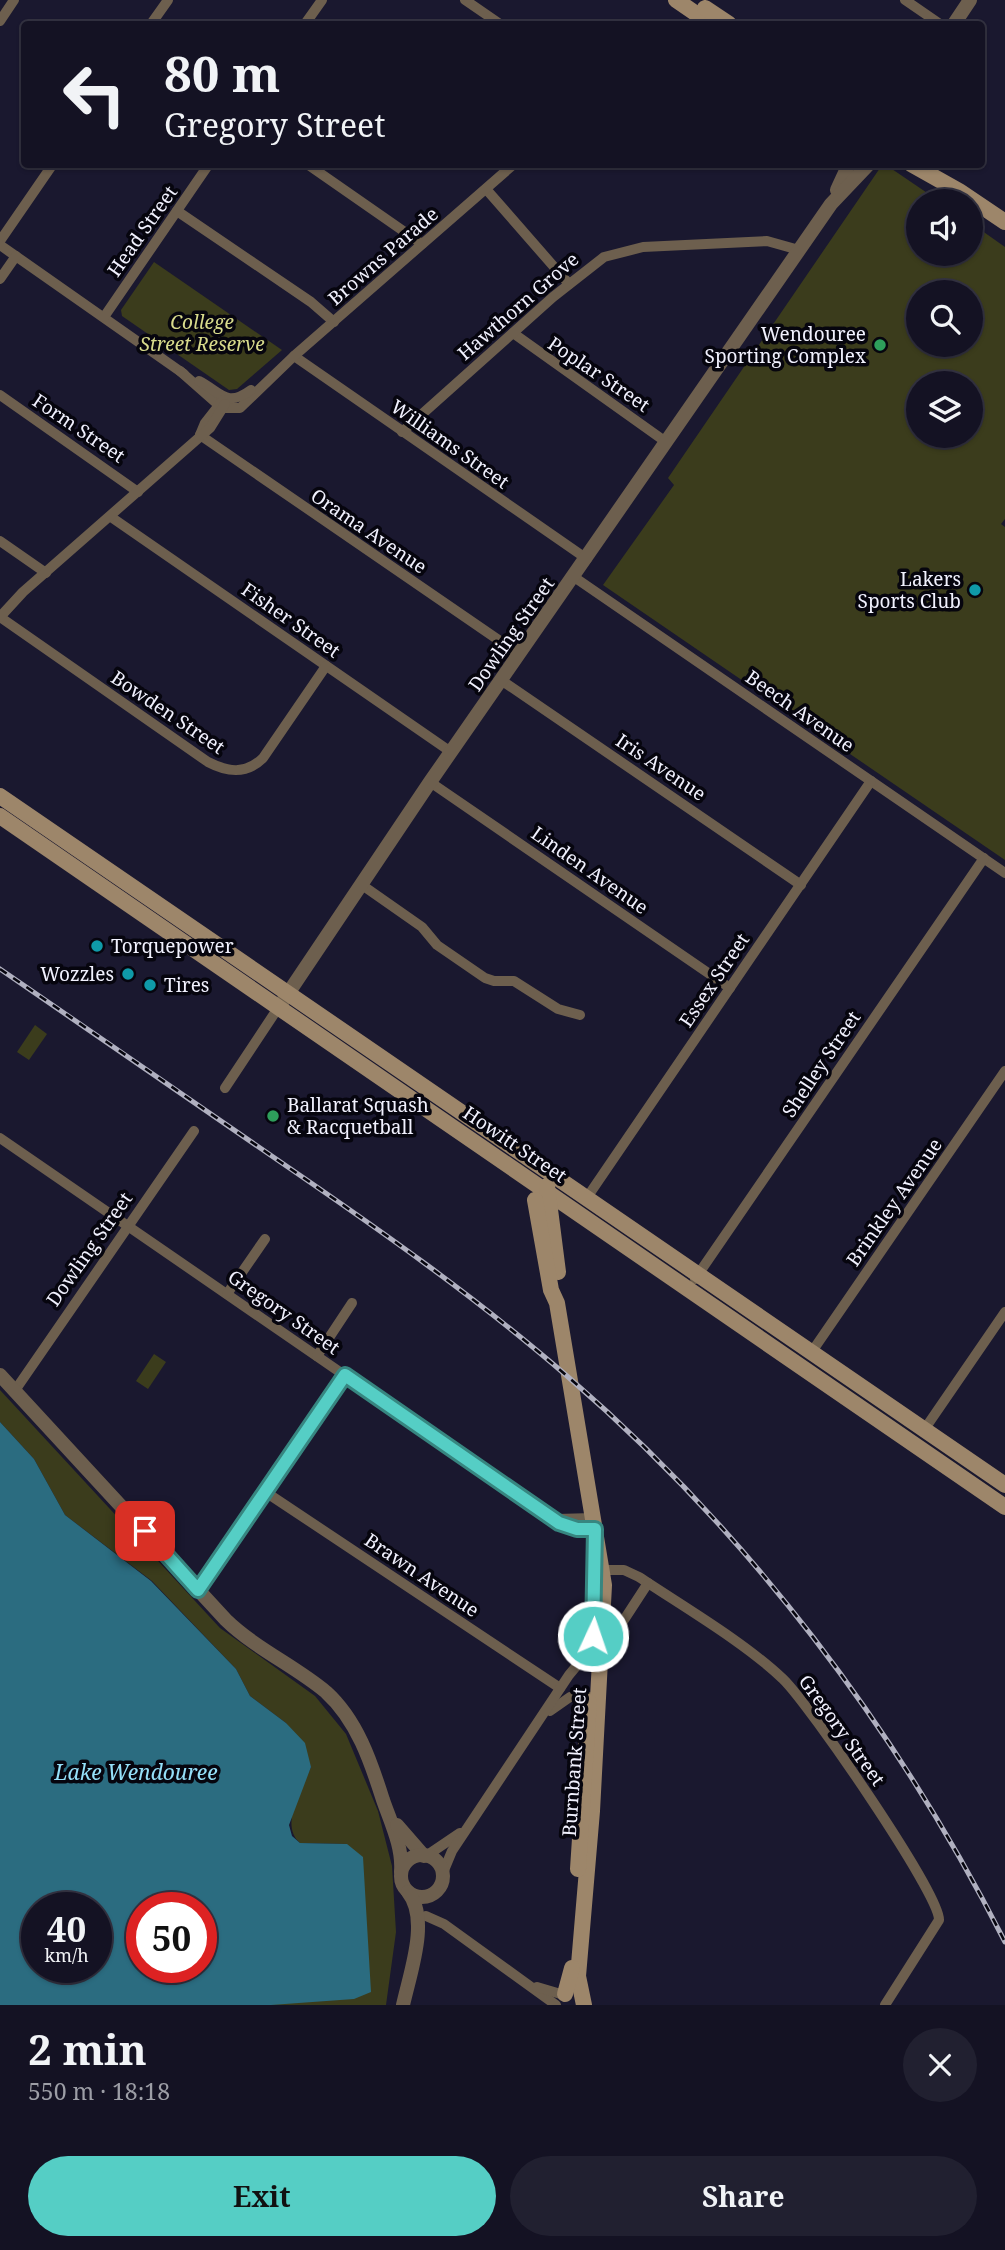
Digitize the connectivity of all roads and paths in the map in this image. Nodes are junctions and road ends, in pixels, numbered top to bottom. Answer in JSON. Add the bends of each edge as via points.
{"nodes":[{"id":1,"x":14,"y":0,"type":"edge"},
{"id":2,"x":168,"y":0,"type":"edge"},
{"id":3,"x":322,"y":0,"type":"edge"},
{"id":4,"x":465,"y":0,"type":"edge"},
{"id":5,"x":676,"y":0,"type":"edge"},
{"id":6,"x":695,"y":0,"type":"edge"},
{"id":7,"x":905,"y":0,"type":"edge"},
{"id":8,"x":970,"y":0,"type":"edge"},
{"id":9,"x":0,"y":21,"type":"edge"},
{"id":10,"x":153,"y":21,"type":"edge"},
{"id":11,"x":307,"y":21,"type":"edge"},
{"id":12,"x":496,"y":21,"type":"edge"},
{"id":13,"x":708,"y":21,"type":"edge"},
{"id":14,"x":725,"y":21,"type":"edge"},
{"id":15,"x":936,"y":21,"type":"edge"},
{"id":16,"x":956,"y":21,"type":"edge"},
{"id":17,"x":50,"y":168,"type":"edge"},
{"id":18,"x":206,"y":168,"type":"edge"},
{"id":19,"x":313,"y":168,"type":"edge"},
{"id":20,"x":506,"y":168,"type":"edge"},
{"id":21,"x":847,"y":168,"type":"edge"},
{"id":22,"x":865,"y":168,"type":"edge"},
{"id":23,"x":918,"y":168,"type":"edge"},
{"id":24,"x":933,"y":168,"type":"edge"},
{"id":25,"x":486,"y":189,"type":"junction"},
{"id":26,"x":956,"y":189,"type":"edge"},
{"id":27,"x":958,"y":189,"type":"edge"},
{"id":28,"x":831,"y":204,"type":"junction"},
{"id":29,"x":983,"y":207,"type":"edge"},
{"id":30,"x":177,"y":211,"type":"junction"},
{"id":31,"x":1005,"y":222,"type":"edge"},
{"id":32,"x":0,"y":243,"type":"edge"},
{"id":33,"x":422,"y":244,"type":"junction"},
{"id":34,"x":799,"y":250,"type":"junction"},
{"id":35,"x":16,"y":256,"type":"junction"},
{"id":36,"x":0,"y":279,"type":"edge"},
{"id":37,"x":569,"y":284,"type":"junction"},
{"id":38,"x":104,"y":317,"type":"junction"},
{"id":39,"x":334,"y":322,"type":"junction"},
{"id":40,"x":513,"y":333,"type":"junction"},
{"id":41,"x":294,"y":356,"type":"junction"},
{"id":42,"x":0,"y":395,"type":"edge"},
{"id":43,"x":222,"y":403,"type":"junction"},
{"id":44,"x":402,"y":432,"type":"junction"},
{"id":45,"x":200,"y":435,"type":"junction"},
{"id":46,"x":666,"y":442,"type":"junction"},
{"id":47,"x":138,"y":492,"type":"junction"},
{"id":48,"x":111,"y":517,"type":"junction"},
{"id":49,"x":0,"y":541,"type":"edge"},
{"id":50,"x":587,"y":559,"type":"junction"},
{"id":51,"x":46,"y":573,"type":"junction"},
{"id":52,"x":574,"y":577,"type":"junction"},
{"id":53,"x":0,"y":617,"type":"edge"},
{"id":54,"x":519,"y":654,"type":"junction"},
{"id":55,"x":326,"y":666,"type":"junction"},
{"id":56,"x":501,"y":680,"type":"junction"},
{"id":57,"x":451,"y":752,"type":"junction"},
{"id":58,"x":430,"y":782,"type":"junction"},
{"id":59,"x":871,"y":782,"type":"junction"},
{"id":60,"x":0,"y":796,"type":"edge"},
{"id":61,"x":0,"y":816,"type":"edge"},
{"id":62,"x":984,"y":858,"type":"junction"},
{"id":63,"x":1005,"y":873,"type":"edge"},
{"id":64,"x":362,"y":885,"type":"junction"},
{"id":65,"x":801,"y":885,"type":"junction"},
{"id":66,"x":730,"y":988,"type":"junction"},
{"id":67,"x":289,"y":993,"type":"junction"},
{"id":68,"x":278,"y":1008,"type":"junction"},
{"id":69,"x":580,"y":1015,"type":"dead end"},
{"id":70,"x":1005,"y":1071,"type":"edge"},
{"id":71,"x":225,"y":1088,"type":"dead end"},
{"id":72,"x":448,"y":1114,"type":"junction"},
{"id":73,"x":194,"y":1131,"type":"dead end"},
{"id":74,"x":0,"y":1138,"type":"edge"},
{"id":75,"x":549,"y":1174,"type":"junction"},
{"id":76,"x":538,"y":1191,"type":"junction"},
{"id":77,"x":582,"y":1206,"type":"junction"},
{"id":78,"x":128,"y":1226,"type":"junction"},
{"id":79,"x":552,"y":1229,"type":"junction"},
{"id":80,"x":265,"y":1239,"type":"dead end"},
{"id":81,"x":698,"y":1275,"type":"junction"},
{"id":82,"x":688,"y":1290,"type":"junction"},
{"id":83,"x":227,"y":1294,"type":"junction"},
{"id":84,"x":352,"y":1303,"type":"dead end"},
{"id":85,"x":557,"y":1303,"type":"junction"},
{"id":86,"x":1005,"y":1312,"type":"edge"},
{"id":87,"x":811,"y":1353,"type":"junction"},
{"id":88,"x":317,"y":1356,"type":"junction"},
{"id":89,"x":0,"y":1375,"type":"edge"},
{"id":90,"x":345,"y":1375,"type":"junction"},
{"id":91,"x":16,"y":1389,"type":"junction"},
{"id":92,"x":924,"y":1430,"type":"junction"},
{"id":93,"x":1005,"y":1485,"type":"edge"},
{"id":94,"x":264,"y":1491,"type":"junction"},
{"id":95,"x":1005,"y":1507,"type":"edge"},
{"id":96,"x":594,"y":1523,"type":"junction"},
{"id":97,"x":604,"y":1570,"type":"junction"},
{"id":98,"x":648,"y":1583,"type":"junction"},
{"id":99,"x":198,"y":1590,"type":"junction"},
{"id":100,"x":620,"y":1626,"type":"dead end"},
{"id":101,"x":597,"y":1666,"type":"junction"},
{"id":102,"x":560,"y":1688,"type":"junction"},
{"id":103,"x":595,"y":1698,"type":"junction"},
{"id":104,"x":543,"y":1717,"type":"junction"},
{"id":105,"x":387,"y":1813,"type":"junction"},
{"id":106,"x":471,"y":1825,"type":"junction"},
{"id":107,"x":425,"y":1856,"type":"junction"},
{"id":108,"x":401,"y":1872,"type":"junction"},
{"id":109,"x":442,"y":1875,"type":"junction"},
{"id":110,"x":408,"y":1891,"type":"junction"},
{"id":111,"x":436,"y":1891,"type":"junction"},
{"id":112,"x":426,"y":1916,"type":"junction"},
{"id":113,"x":414,"y":1957,"type":"junction"},
{"id":114,"x":562,"y":2000,"type":"edge"},
{"id":115,"x":583,"y":2002,"type":"edge"},
{"id":116,"x":402,"y":2005,"type":"edge"},
{"id":117,"x":884,"y":2005,"type":"edge"}],
"edges":[{"from":1,"to":9,"type":"street"},
{"from":2,"to":10,"type":"street"},
{"from":3,"to":11,"type":"street"},
{"from":4,"to":12,"type":"street"},
{"from":5,"to":13,"type":"main road"},
{"from":6,"to":14,"type":"main road"},
{"from":7,"to":15,"type":"street"},
{"from":8,"to":16,"type":"street"},
{"from":17,"to":32,"type":"street"},
{"from":18,"to":30,"type":"street","name":"Head Street"},
{"from":19,"to":33,"type":"street"},
{"from":20,"to":25,"type":"street","name":"Browns Parade"},
{"from":21,"to":28,"type":"street","name":"Dowling Street"},
{"from":22,"to":28,"type":"street","name":"Dowling Street"},
{"from":23,"to":26,"type":"main road"},
{"from":24,"to":27,"type":"main road"},
{"from":25,"to":33,"type":"street","name":"Browns Parade"},
{"from":25,"to":37,"type":"street"},
{"from":28,"to":34,"type":"street","name":"Dowling Street"},
{"from":29,"to":31,"type":"main road"},
{"from":30,"to":38,"type":"street","name":"Head Street"},
{"from":30,"to":39,"type":"street"},
{"from":32,"to":35,"type":"street"},
{"from":33,"to":39,"type":"street","name":"Browns Parade"},
{"from":34,"to":37,"type":"street","name":"Hawthorn Grove","via":[[767,241],[632,248],[604,257]]},
{"from":34,"to":46,"type":"street","name":"Dowling Street"},
{"from":35,"to":36,"type":"street"},
{"from":35,"to":38,"type":"street"},
{"from":37,"to":40,"type":"street","name":"Hawthorn Grove"},
{"from":38,"to":43,"type":"street"},
{"from":39,"to":41,"type":"street","name":"Browns Parade"},
{"from":40,"to":44,"type":"street","name":"Hawthorn Grove"},
{"from":40,"to":46,"type":"street","name":"Poplar Street"},
{"from":41,"to":43,"type":"street","name":"Browns Parade","via":[[243,406]]},
{"from":41,"to":44,"type":"street","name":"Williams Street"},
{"from":42,"to":47,"type":"street","name":"Form Street"},
{"from":43,"to":45,"type":"street"},
{"from":44,"to":50,"type":"street","name":"Williams Street"},
{"from":45,"to":47,"type":"street"},
{"from":45,"to":54,"type":"street","name":"Orama Avenue"},
{"from":46,"to":50,"type":"street","name":"Dowling Street"},
{"from":47,"to":48,"type":"street"},
{"from":48,"to":51,"type":"street"},
{"from":48,"to":55,"type":"street","name":"Fisher Street"},
{"from":49,"to":51,"type":"street"},
{"from":50,"to":52,"type":"street","name":"Dowling Street"},
{"from":51,"to":53,"type":"street"},
{"from":52,"to":54,"type":"street","name":"Dowling Street"},
{"from":52,"to":59,"type":"street","name":"Beech Avenue"},
{"from":53,"to":55,"type":"street","name":"Bowden Street","via":[[208,762],[229,771],[251,767],[262,758]]},
{"from":54,"to":56,"type":"street","name":"Dowling Street"},
{"from":55,"to":57,"type":"street","name":"Fisher Street"},
{"from":56,"to":57,"type":"street","name":"Dowling Street"},
{"from":56,"to":65,"type":"street","name":"Iris Avenue"},
{"from":57,"to":58,"type":"street","name":"Dowling Street"},
{"from":58,"to":64,"type":"street","name":"Dowling Street"},
{"from":58,"to":66,"type":"street","name":"Linden Avenue"},
{"from":59,"to":62,"type":"street","name":"Beech Avenue"},
{"from":59,"to":65,"type":"street","name":"Essex Street"},
{"from":60,"to":67,"type":"main road","name":"Howitt Street"},
{"from":61,"to":68,"type":"main road","name":"Howitt Street"},
{"from":62,"to":63,"type":"street","name":"Beech Avenue"},
{"from":62,"to":81,"type":"street","name":"Shelley Street"},
{"from":64,"to":67,"type":"street","name":"Dowling Street"},
{"from":64,"to":69,"type":"street","via":[[485,978],[512,980],[558,1009]]},
{"from":65,"to":66,"type":"street","name":"Essex Street"},
{"from":66,"to":77,"type":"street","name":"Essex Street"},
{"from":67,"to":68,"type":"street","name":"Dowling Street"},
{"from":67,"to":72,"type":"main road","name":"Howitt Street"},
{"from":68,"to":71,"type":"street","name":"Dowling Street"},
{"from":68,"to":72,"type":"main road","name":"Howitt Street"},
{"from":70,"to":87,"type":"street","name":"Brinkley Avenue"},
{"from":72,"to":75,"type":"main road","name":"Howitt Street"},
{"from":72,"to":76,"type":"main road","name":"Howitt Street"},
{"from":73,"to":78,"type":"street","name":"Dowling Street"},
{"from":74,"to":78,"type":"street","name":"Gregory Street"},
{"from":75,"to":76,"type":"main road","name":"Burnbank Street"},
{"from":75,"to":77,"type":"main road","name":"Howitt Street"},
{"from":76,"to":77,"type":"main road","name":"Howitt Street"},
{"from":76,"to":79,"type":"main road","name":"Burnbank Street"},
{"from":76,"to":85,"type":"main road","name":"Burnbank Street","via":[[551,1290]]},
{"from":77,"to":79,"type":"street"},
{"from":77,"to":81,"type":"main road","name":"Howitt Street"},
{"from":77,"to":82,"type":"main road","name":"Howitt Street"},
{"from":78,"to":83,"type":"street","name":"Gregory Street"},
{"from":78,"to":91,"type":"street","name":"Dowling Street"},
{"from":79,"to":85,"type":"main road","name":"Burnbank Street","via":[[561,1286]]},
{"from":80,"to":83,"type":"street"},
{"from":81,"to":82,"type":"street","name":"Shelley Street"},
{"from":81,"to":87,"type":"main road","name":"Howitt Street"},
{"from":82,"to":95,"type":"main road","name":"Howitt Street"},
{"from":83,"to":88,"type":"street","name":"Gregory Street"},
{"from":84,"to":88,"type":"street"},
{"from":85,"to":96,"type":"main road","name":"Burnbank Street"},
{"from":86,"to":92,"type":"street"},
{"from":87,"to":92,"type":"main road","name":"Howitt Street"},
{"from":88,"to":90,"type":"street","name":"Gregory Street"},
{"from":89,"to":91,"type":"street"},
{"from":90,"to":94,"type":"street"},
{"from":90,"to":96,"type":"street","name":"Gregory Street","via":[[549,1515],[573,1528]]},
{"from":91,"to":99,"type":"street"},
{"from":92,"to":93,"type":"main road","name":"Howitt Street"},
{"from":94,"to":99,"type":"street"},
{"from":94,"to":102,"type":"street","name":"Brawn Avenue"},
{"from":96,"to":97,"type":"main road","name":"Burnbank Street"},
{"from":96,"to":101,"type":"main road","name":"Burnbank Street"},
{"from":97,"to":98,"type":"street","name":"Gregory Street","via":[[624,1570]]},
{"from":97,"to":101,"type":"main road","name":"Burnbank Street"},
{"from":98,"to":100,"type":"street"},
{"from":98,"to":117,"type":"street","name":"Gregory Street","via":[[764,1663],[792,1688],[916,1870],[939,1912],[935,1931]]},
{"from":99,"to":105,"type":"street","via":[[238,1631],[325,1691],[342,1710],[362,1742]]},
{"from":101,"to":102,"type":"street","via":[[578,1664]]},
{"from":101,"to":103,"type":"main road","name":"Burnbank Street"},
{"from":102,"to":104,"type":"street"},
{"from":103,"to":104,"type":"street","via":[[566,1699]]},
{"from":103,"to":114,"type":"main road","name":"Burnbank Street","via":[[575,1937]]},
{"from":103,"to":115,"type":"main road","name":"Burnbank Street","via":[[578,1976]]},
{"from":104,"to":106,"type":"street"},
{"from":105,"to":107,"type":"street"},
{"from":105,"to":108,"type":"street","via":[[401,1852]]},
{"from":106,"to":107,"type":"street"},
{"from":106,"to":109,"type":"street","via":[[446,1861]]},
{"from":107,"to":108,"type":"street","via":[[407,1861]]},
{"from":107,"to":109,"type":"street","via":[[438,1863]]},
{"from":108,"to":110,"type":"street"},
{"from":109,"to":111,"type":"street"},
{"from":110,"to":111,"type":"street","via":[[422,1897]]},
{"from":110,"to":113,"type":"street","via":[[419,1918]]},
{"from":111,"to":112,"type":"street"},
{"from":112,"to":113,"type":"street"},
{"from":112,"to":114,"type":"street"},
{"from":113,"to":116,"type":"street"},
{"from":114,"to":115,"type":"main road","via":[[573,1992]]}]}
